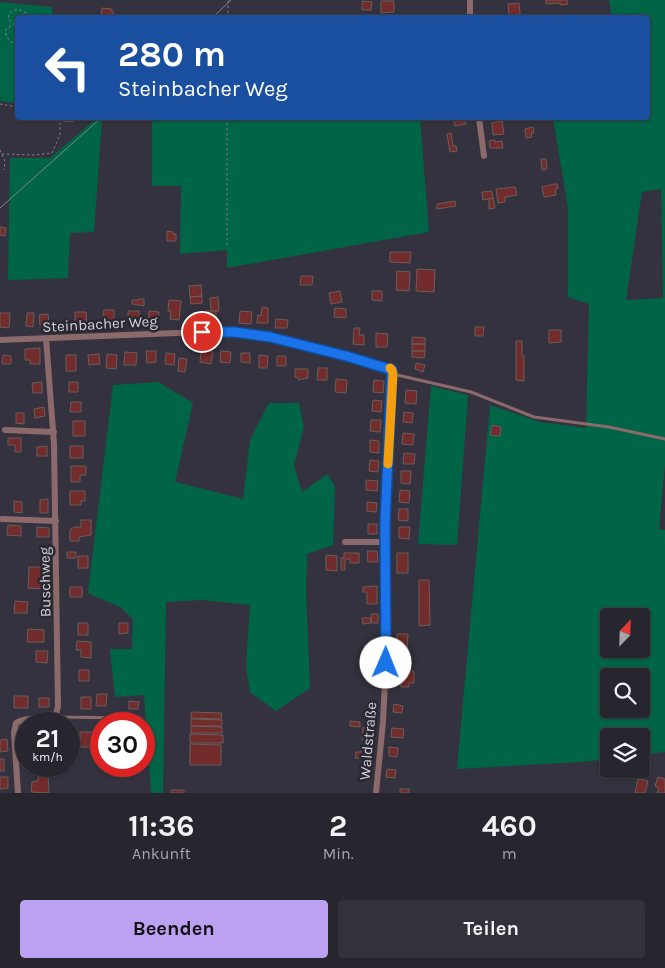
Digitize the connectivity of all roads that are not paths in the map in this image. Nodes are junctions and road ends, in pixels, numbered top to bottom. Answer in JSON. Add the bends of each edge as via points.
{"nodes":[{"id":1,"x":470,"y":0,"type":"edge"},
{"id":2,"x":470,"y":15,"type":"edge"},
{"id":3,"x":479,"y":120,"type":"edge"},
{"id":4,"x":484,"y":156,"type":"dead end"},
{"id":5,"x":46,"y":338,"type":"junction"},
{"id":6,"x":0,"y":340,"type":"edge"},
{"id":7,"x":393,"y":374,"type":"junction"},
{"id":8,"x":5,"y":430,"type":"dead end"},
{"id":9,"x":54,"y":432,"type":"junction"},
{"id":10,"x":665,"y":439,"type":"edge"},
{"id":11,"x":2,"y":519,"type":"dead end"},
{"id":12,"x":56,"y":521,"type":"junction"},
{"id":13,"x":346,"y":542,"type":"dead end"},
{"id":14,"x":385,"y":542,"type":"junction"},
{"id":15,"x":56,"y":712,"type":"edge"},
{"id":16,"x":15,"y":728,"type":"edge"},
{"id":17,"x":15,"y":748,"type":"edge"},
{"id":18,"x":17,"y":777,"type":"edge"},
{"id":19,"x":18,"y":793,"type":"edge"},
{"id":20,"x":376,"y":793,"type":"edge"}],
"edges":[{"from":1,"to":2,"type":"street"},
{"from":3,"to":4,"type":"street"},
{"from":5,"to":6,"type":"street","name":"Steinbacher Weg"},
{"from":5,"to":7,"type":"street","name":"Steinbacher Weg","via":[[234,332],[270,337],[388,367]]},
{"from":5,"to":9,"type":"street","name":"Buschweg"},
{"from":7,"to":10,"type":"lane","name":"Steinbacher Weg","via":[[471,392],[534,417],[609,427]]},
{"from":7,"to":14,"type":"street","name":"Waldstraße"},
{"from":8,"to":9,"type":"street"},
{"from":9,"to":12,"type":"street","name":"Buschweg"},
{"from":11,"to":12,"type":"street"},
{"from":12,"to":15,"type":"street","name":"Buschweg"},
{"from":13,"to":14,"type":"street"},
{"from":14,"to":20,"type":"street","name":"Waldstraße","via":[[385,681]]},
{"from":16,"to":17,"type":"street"},
{"from":18,"to":19,"type":"street"}]}
